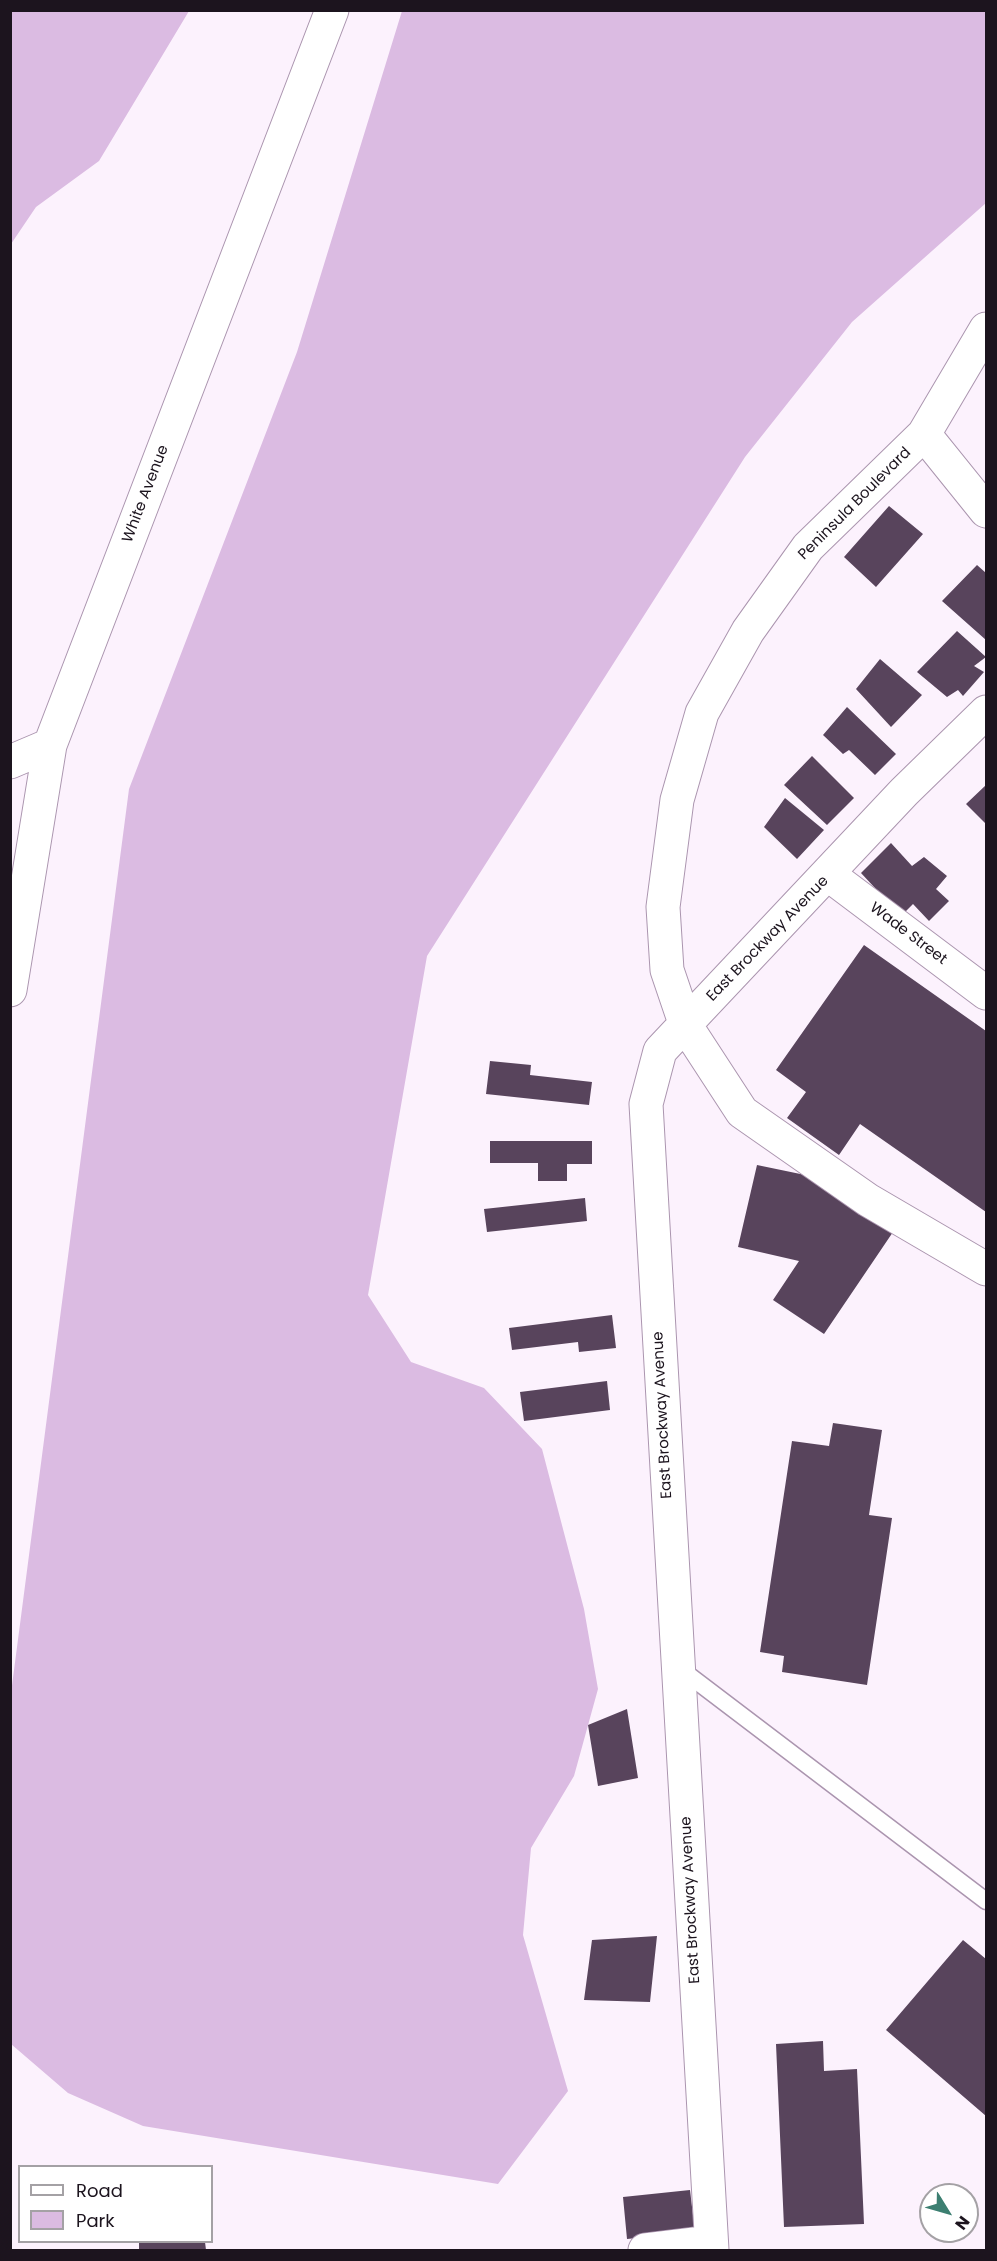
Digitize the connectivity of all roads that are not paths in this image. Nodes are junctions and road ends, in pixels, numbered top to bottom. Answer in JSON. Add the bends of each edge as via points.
{"nodes":[{"id":1,"x":332,"y":10,"type":"edge"},
{"id":2,"x":987,"y":329,"type":"edge"},
{"id":3,"x":924,"y":434,"type":"junction"},
{"id":4,"x":987,"y":511,"type":"edge"},
{"id":5,"x":987,"y":712,"type":"edge"},
{"id":6,"x":50,"y":744,"type":"junction"},
{"id":7,"x":10,"y":762,"type":"edge"},
{"id":8,"x":829,"y":875,"type":"junction"},
{"id":9,"x":10,"y":990,"type":"edge"},
{"id":10,"x":987,"y":993,"type":"edge"},
{"id":11,"x":686,"y":1026,"type":"junction"},
{"id":12,"x":987,"y":1269,"type":"edge"},
{"id":13,"x":677,"y":1666,"type":"junction"},
{"id":14,"x":987,"y":1901,"type":"edge"},
{"id":15,"x":712,"y":2246,"type":"edge"},
{"id":16,"x":645,"y":2250,"type":"edge"}],
"edges":[{"from":1,"to":6,"type":"street","name":"White Avenue"},
{"from":2,"to":3,"type":"street","name":"Peninsula Boulevard"},
{"from":3,"to":4,"type":"street"},
{"from":3,"to":11,"type":"street","name":"Peninsula Boulevard","via":[[808,547],[748,631],[702,713],[677,800],[663,907],[667,970]]},
{"from":5,"to":8,"type":"street","name":"East Brockway Avenue","via":[[904,792]]},
{"from":6,"to":7,"type":"street"},
{"from":6,"to":9,"type":"street","name":"White Avenue"},
{"from":8,"to":10,"type":"street","name":"Wade Street"},
{"from":8,"to":11,"type":"street","name":"East Brockway Avenue"},
{"from":11,"to":12,"type":"street","name":"Peninsula Boulevard","via":[[742,1112],[867,1200]]},
{"from":11,"to":13,"type":"street","name":"East Brockway Avenue","via":[[660,1051],[646,1104]]},
{"from":13,"to":14,"type":"lane"},
{"from":13,"to":15,"type":"street","name":"East Brockway Avenue"},
{"from":15,"to":16,"type":"street"}]}
